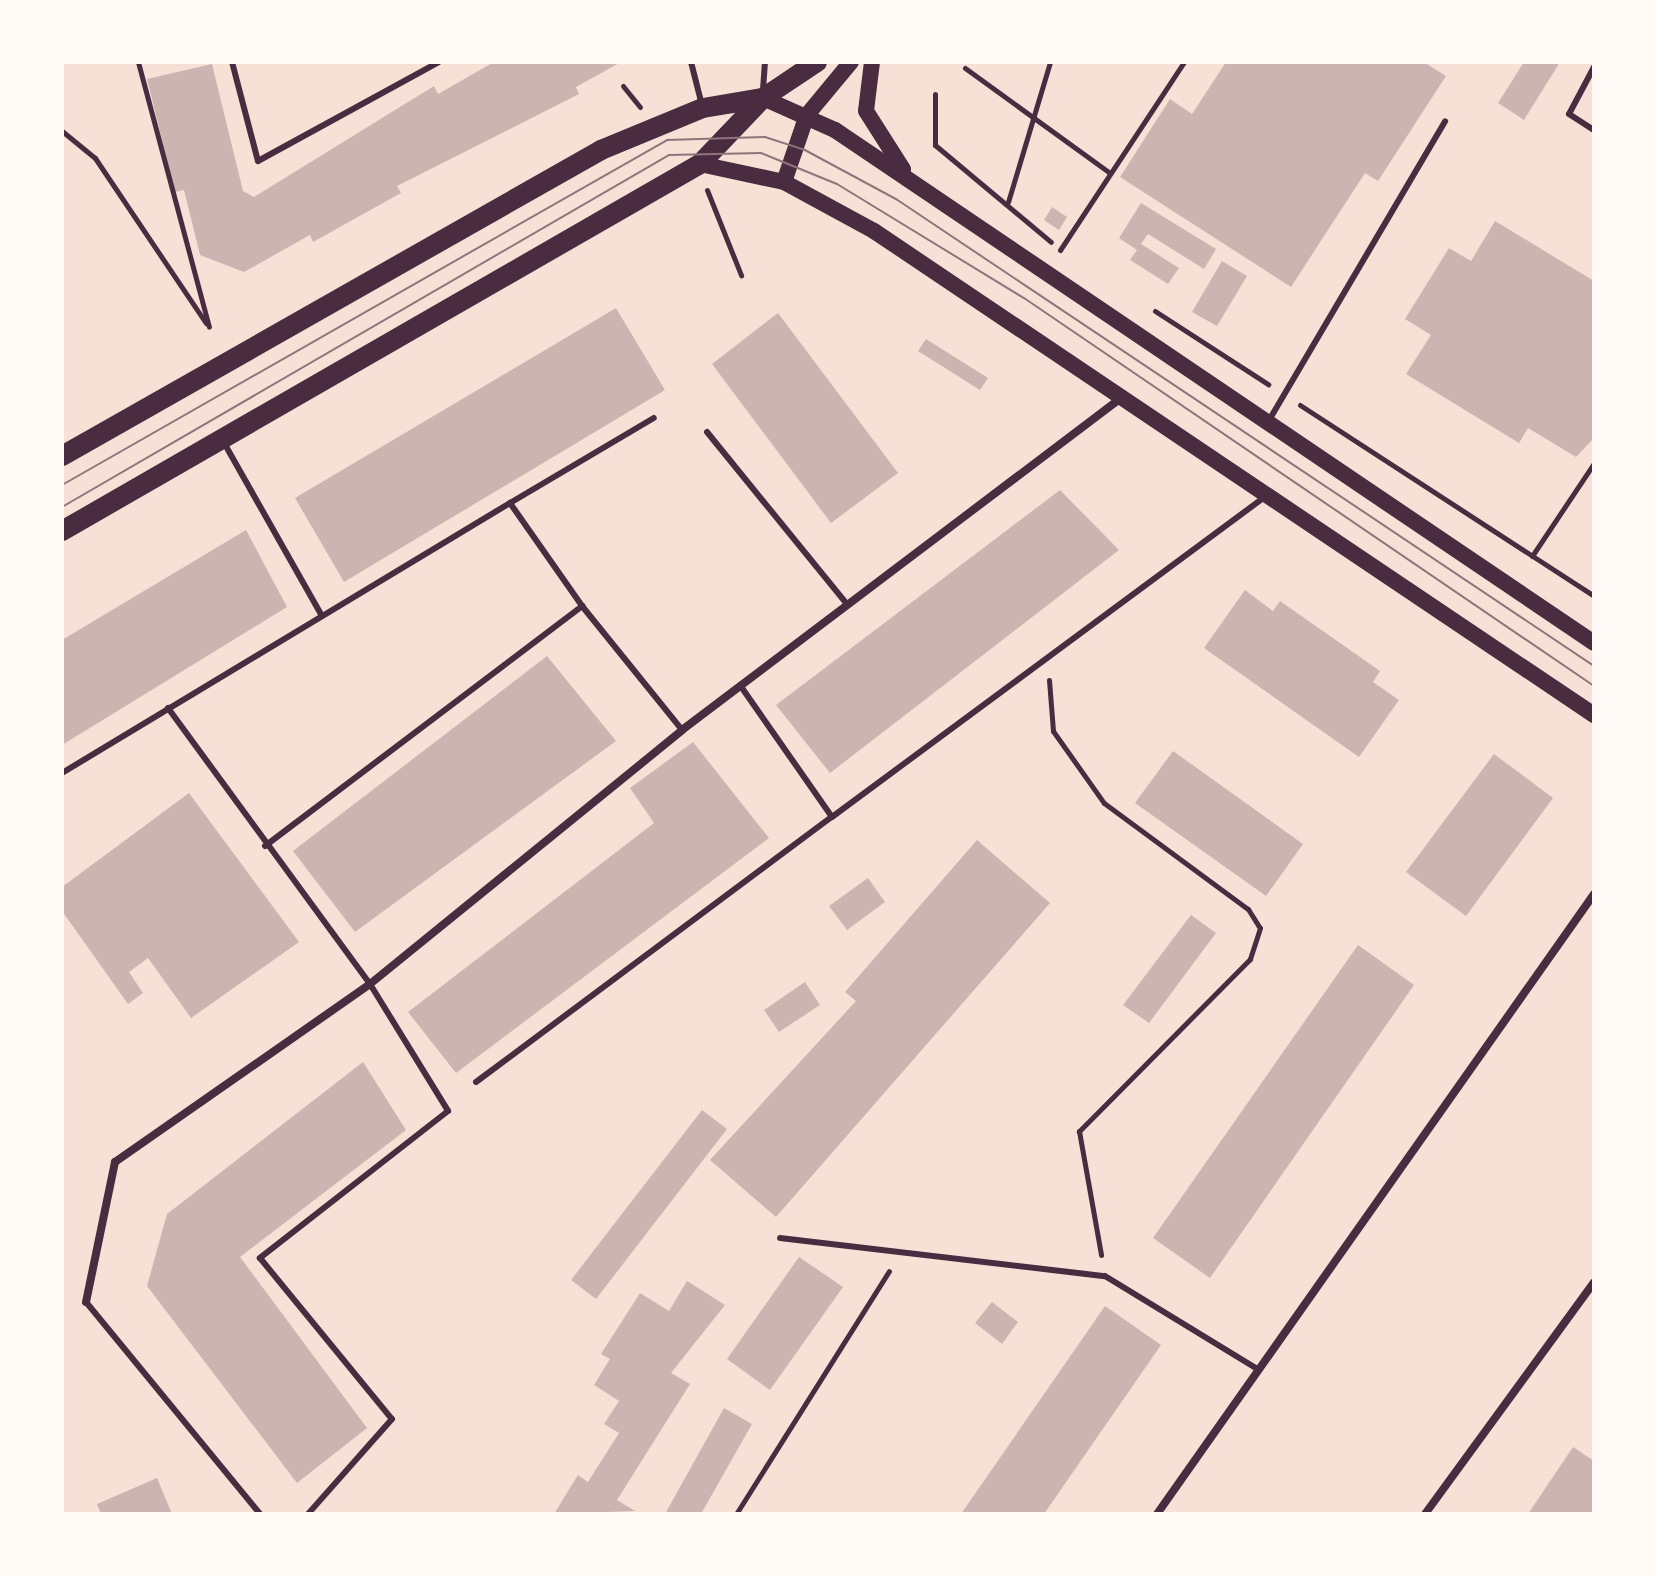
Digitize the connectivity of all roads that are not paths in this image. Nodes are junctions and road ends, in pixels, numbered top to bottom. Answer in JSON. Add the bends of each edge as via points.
{"nodes":[{"id":1,"x":232,"y":62,"type":"edge"},
{"id":2,"x":439,"y":62,"type":"edge"},
{"id":3,"x":691,"y":62,"type":"edge"},
{"id":4,"x":765,"y":62,"type":"edge"},
{"id":5,"x":817,"y":62,"type":"edge"},
{"id":6,"x":851,"y":62,"type":"edge"},
{"id":7,"x":872,"y":62,"type":"edge"},
{"id":8,"x":1594,"y":67,"type":"edge"},
{"id":9,"x":763,"y":98,"type":"junction"},
{"id":10,"x":703,"y":108,"type":"junction"},
{"id":11,"x":807,"y":115,"type":"junction"},
{"id":12,"x":1445,"y":121,"type":"dead end"},
{"id":13,"x":1594,"y":130,"type":"edge"},
{"id":14,"x":700,"y":164,"type":"junction"},
{"id":15,"x":911,"y":180,"type":"junction"},
{"id":16,"x":784,"y":182,"type":"junction"},
{"id":17,"x":1121,"y":397,"type":"junction"},
{"id":18,"x":654,"y":418,"type":"dead end"},
{"id":19,"x":1266,"y":425,"type":"junction"},
{"id":20,"x":707,"y":432,"type":"dead end"},
{"id":21,"x":221,"y":437,"type":"junction"},
{"id":22,"x":62,"y":456,"type":"edge"},
{"id":23,"x":1269,"y":494,"type":"junction"},
{"id":24,"x":510,"y":503,"type":"junction"},
{"id":25,"x":62,"y":531,"type":"edge"},
{"id":26,"x":846,"y":603,"type":"junction"},
{"id":27,"x":582,"y":606,"type":"junction"},
{"id":28,"x":322,"y":616,"type":"junction"},
{"id":29,"x":1594,"y":643,"type":"edge"},
{"id":30,"x":742,"y":688,"type":"junction"},
{"id":31,"x":168,"y":708,"type":"junction"},
{"id":32,"x":1594,"y":715,"type":"edge"},
{"id":33,"x":682,"y":730,"type":"junction"},
{"id":34,"x":62,"y":773,"type":"edge"},
{"id":35,"x":832,"y":817,"type":"junction"},
{"id":36,"x":265,"y":846,"type":"junction"},
{"id":37,"x":1594,"y":894,"type":"edge"},
{"id":38,"x":370,"y":984,"type":"junction"},
{"id":39,"x":476,"y":1082,"type":"dead end"},
{"id":40,"x":780,"y":1238,"type":"dead end"},
{"id":41,"x":1594,"y":1282,"type":"edge"},
{"id":42,"x":86,"y":1302,"type":"joint"},
{"id":43,"x":1259,"y":1370,"type":"junction"},
{"id":44,"x":1161,"y":1513,"type":"edge"},
{"id":45,"x":260,"y":1514,"type":"edge"},
{"id":46,"x":308,"y":1514,"type":"edge"},
{"id":47,"x":1425,"y":1514,"type":"edge"}],
"edges":[{"from":1,"to":2,"type":"lane","via":[[258,161]]},
{"from":3,"to":10,"type":"lane"},
{"from":4,"to":9,"type":"lane"},
{"from":5,"to":9,"type":"main road"},
{"from":6,"to":11,"type":"main road"},
{"from":7,"to":15,"type":"main road","via":[[866,111]]},
{"from":8,"to":13,"type":"lane","via":[[1569,114]]},
{"from":9,"to":10,"type":"main road"},
{"from":9,"to":11,"type":"main road"},
{"from":9,"to":14,"type":"main road"},
{"from":10,"to":22,"type":"main road","via":[[520,194]]},
{"from":11,"to":15,"type":"main road"},
{"from":11,"to":16,"type":"main road"},
{"from":12,"to":19,"type":"lane"},
{"from":14,"to":16,"type":"main road"},
{"from":14,"to":21,"type":"main road"},
{"from":15,"to":19,"type":"main road"},
{"from":16,"to":17,"type":"main road","via":[[874,231]]},
{"from":17,"to":23,"type":"main road"},
{"from":17,"to":26,"type":"street"},
{"from":18,"to":24,"type":"lane"},
{"from":19,"to":29,"type":"main road"},
{"from":20,"to":26,"type":"lane"},
{"from":21,"to":25,"type":"main road"},
{"from":21,"to":28,"type":"lane"},
{"from":23,"to":32,"type":"main road"},
{"from":23,"to":35,"type":"lane"},
{"from":24,"to":27,"type":"lane"},
{"from":24,"to":28,"type":"lane"},
{"from":26,"to":30,"type":"street"},
{"from":27,"to":33,"type":"lane"},
{"from":27,"to":36,"type":"lane"},
{"from":28,"to":31,"type":"lane"},
{"from":30,"to":33,"type":"street"},
{"from":30,"to":35,"type":"lane"},
{"from":31,"to":34,"type":"lane"},
{"from":31,"to":36,"type":"lane"},
{"from":33,"to":38,"type":"street"},
{"from":35,"to":39,"type":"lane"},
{"from":36,"to":38,"type":"lane"},
{"from":37,"to":43,"type":"street"},
{"from":38,"to":42,"type":"street","via":[[115,1162]]},
{"from":38,"to":46,"type":"lane","via":[[448,1111],[260,1258],[392,1419]]},
{"from":40,"to":43,"type":"lane","via":[[1105,1276]]},
{"from":41,"to":47,"type":"street"},
{"from":42,"to":45,"type":"lane"},
{"from":43,"to":44,"type":"street"}]}
